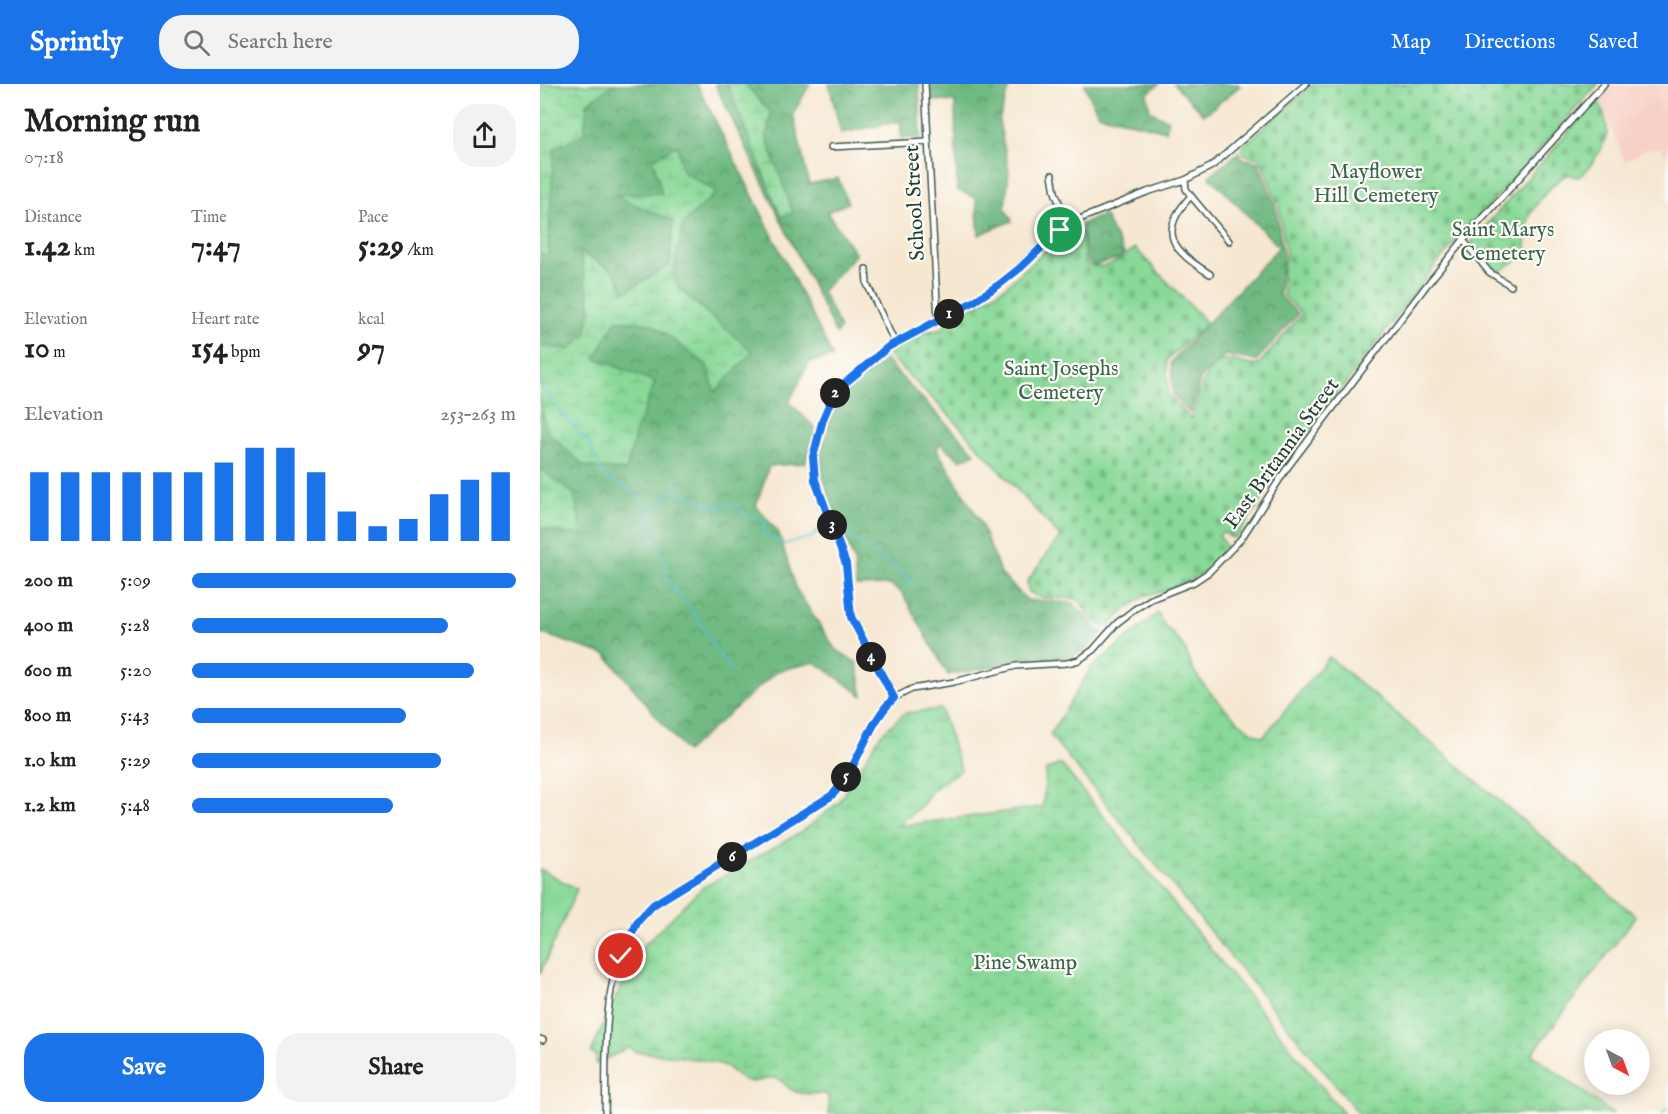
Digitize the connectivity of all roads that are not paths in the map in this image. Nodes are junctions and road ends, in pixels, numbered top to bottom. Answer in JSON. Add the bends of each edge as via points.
{"nodes":[{"id":1,"x":925,"y":84,"type":"edge"},
{"id":2,"x":1296,"y":84,"type":"edge"},
{"id":3,"x":1306,"y":84,"type":"edge"},
{"id":4,"x":1604,"y":84,"type":"edge"},
{"id":5,"x":1299,"y":91,"type":"junction"},
{"id":6,"x":928,"y":142,"type":"junction"},
{"id":7,"x":831,"y":147,"type":"dead end"},
{"id":8,"x":1052,"y":175,"type":"dead end"},
{"id":9,"x":1185,"y":180,"type":"junction"},
{"id":10,"x":1191,"y":196,"type":"junction"},
{"id":11,"x":1067,"y":224,"type":"junction"},
{"id":12,"x":1463,"y":240,"type":"junction"},
{"id":13,"x":1229,"y":241,"type":"dead end"},
{"id":14,"x":866,"y":269,"type":"dead end"},
{"id":15,"x":1210,"y":274,"type":"dead end"},
{"id":16,"x":1511,"y":285,"type":"dead end"},
{"id":17,"x":938,"y":320,"type":"junction"},
{"id":18,"x":895,"y":343,"type":"junction"},
{"id":19,"x":894,"y":698,"type":"junction"},
{"id":20,"x":604,"y":1114,"type":"edge"}],
"edges":[{"from":1,"to":6,"type":"street","name":"School Street"},
{"from":2,"to":5,"type":"street"},
{"from":3,"to":5,"type":"street"},
{"from":4,"to":12,"type":"street","name":"East Britannia Street"},
{"from":5,"to":9,"type":"street","via":[[1217,163]]},
{"from":6,"to":7,"type":"street"},
{"from":6,"to":17,"type":"street","name":"School Street"},
{"from":8,"to":11,"type":"street"},
{"from":9,"to":10,"type":"street"},
{"from":9,"to":11,"type":"street"},
{"from":10,"to":13,"type":"street"},
{"from":10,"to":15,"type":"street","via":[[1174,219],[1173,240],[1185,256]]},
{"from":11,"to":17,"type":"street","via":[[1004,281]]},
{"from":12,"to":16,"type":"street","via":[[1489,272]]},
{"from":12,"to":19,"type":"street","name":"East Britannia Street","via":[[1287,468],[1241,539],[1209,572],[1134,609],[1079,660],[1016,666],[912,689]]},
{"from":14,"to":18,"type":"street","via":[[867,284]]},
{"from":17,"to":18,"type":"street"},
{"from":18,"to":19,"type":"street","via":[[834,394],[813,460],[815,480],[846,564],[851,617]]},
{"from":19,"to":20,"type":"street","via":[[880,714],[846,777],[831,796],[661,899],[638,921],[621,956],[609,995]]}]}
